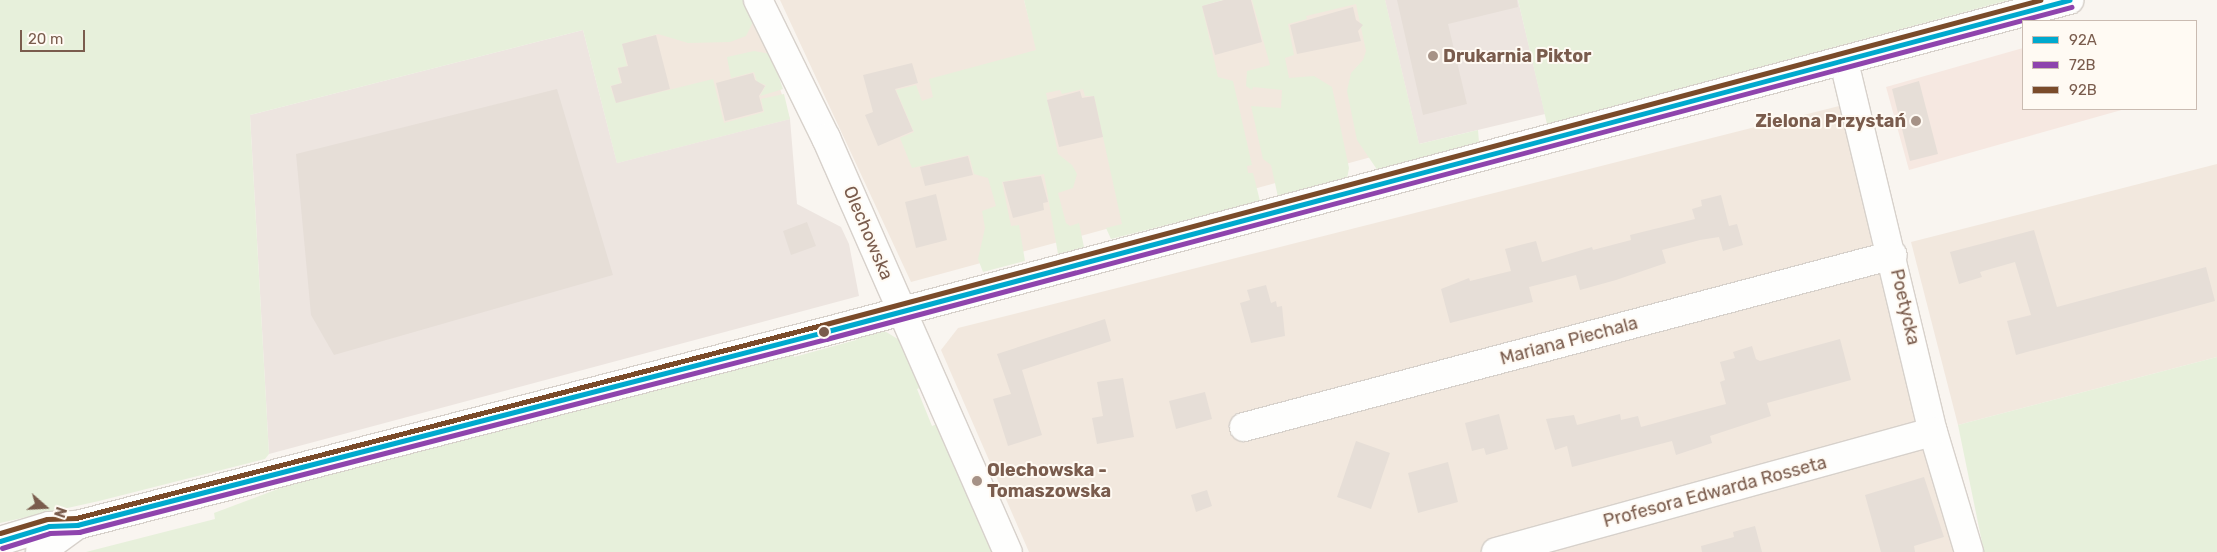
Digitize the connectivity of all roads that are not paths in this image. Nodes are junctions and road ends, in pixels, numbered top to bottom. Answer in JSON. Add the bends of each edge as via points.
{"nodes":[{"id":1,"x":758,"y":0,"type":"edge"},
{"id":2,"x":2069,"y":0,"type":"edge"},
{"id":3,"x":1844,"y":62,"type":"junction"},
{"id":4,"x":1893,"y":256,"type":"junction"},
{"id":5,"x":901,"y":311,"type":"junction"},
{"id":6,"x":1244,"y":427,"type":"dead end"},
{"id":7,"x":1933,"y":432,"type":"junction"},
{"id":8,"x":77,"y":525,"type":"junction"},
{"id":9,"x":0,"y":540,"type":"edge"},
{"id":10,"x":40,"y":552,"type":"edge"},
{"id":11,"x":1008,"y":552,"type":"edge"},
{"id":12,"x":1496,"y":552,"type":"edge"},
{"id":13,"x":1968,"y":552,"type":"edge"}],
"edges":[{"from":1,"to":5,"type":"street","name":"Olechowska","via":[[826,138]]},
{"from":2,"to":3,"type":"street"},
{"from":3,"to":4,"type":"street","name":"Poetycka"},
{"from":3,"to":5,"type":"street"},
{"from":4,"to":6,"type":"street","name":"Mariana Piechala"},
{"from":4,"to":7,"type":"street","name":"Poetycka"},
{"from":5,"to":8,"type":"street"},
{"from":5,"to":11,"type":"street","name":"Olechowska"},
{"from":7,"to":12,"type":"street","name":"Profesora Edwarda Rosseta"},
{"from":7,"to":13,"type":"street","name":"Poetycka"},
{"from":8,"to":9,"type":"street","via":[[49,526]]},
{"from":8,"to":10,"type":"street"}]}
